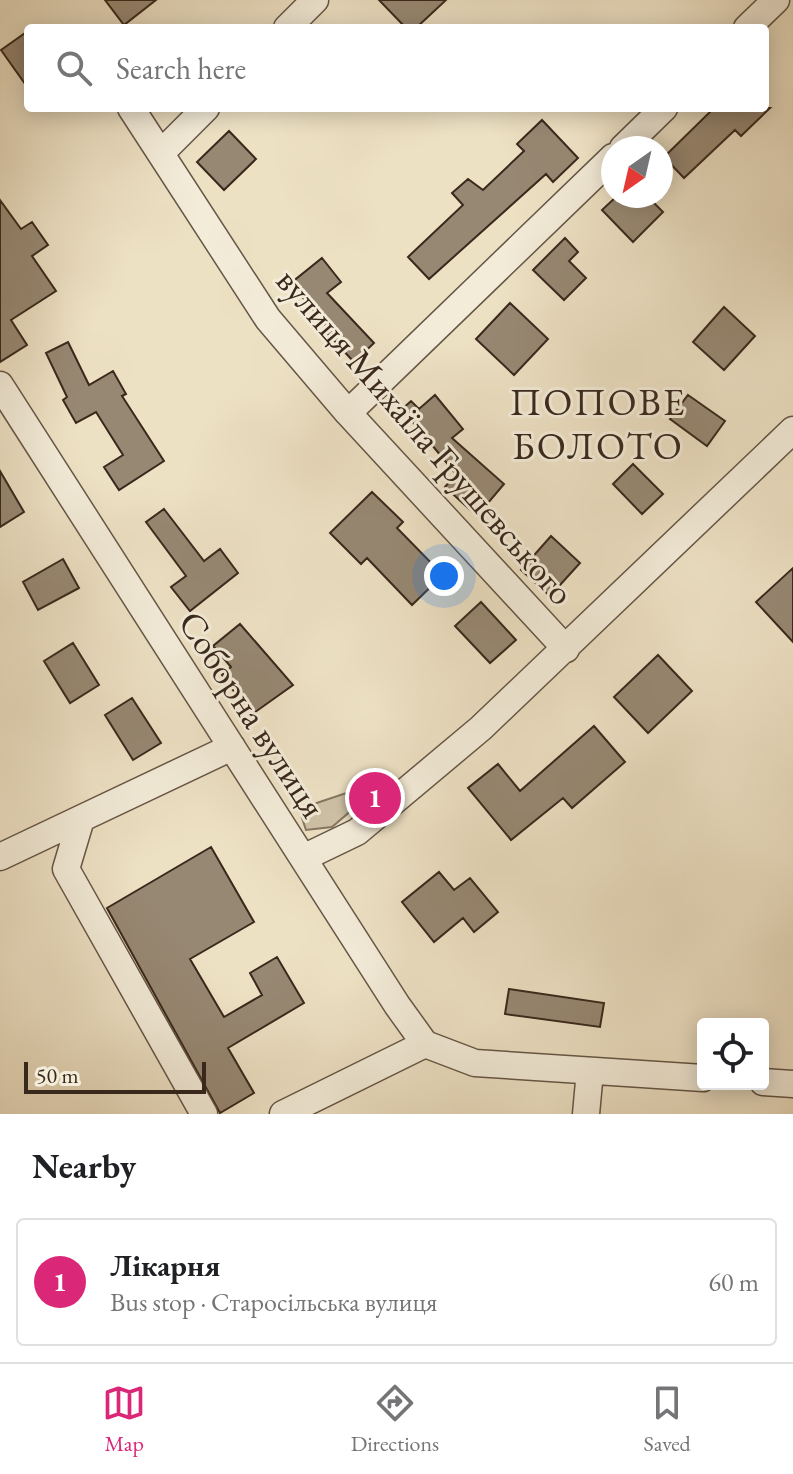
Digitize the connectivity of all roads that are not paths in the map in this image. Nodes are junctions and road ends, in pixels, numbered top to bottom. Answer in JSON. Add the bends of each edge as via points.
{"nodes":[{"id":1,"x":315,"y":0,"type":"edge"},
{"id":2,"x":776,"y":0,"type":"edge"},
{"id":3,"x":291,"y":24,"type":"edge"},
{"id":4,"x":751,"y":24,"type":"edge"},
{"id":5,"x":134,"y":112,"type":"edge"},
{"id":6,"x":202,"y":112,"type":"edge"},
{"id":7,"x":660,"y":112,"type":"edge"},
{"id":8,"x":635,"y":136,"type":"edge"},
{"id":9,"x":161,"y":153,"type":"junction"},
{"id":10,"x":601,"y":169,"type":"edge"},
{"id":11,"x":0,"y":385,"type":"edge"},
{"id":12,"x":348,"y":413,"type":"junction"},
{"id":13,"x":793,"y":430,"type":"edge"},
{"id":14,"x":566,"y":649,"type":"junction"},
{"id":15,"x":232,"y":747,"type":"junction"},
{"id":16,"x":81,"y":819,"type":"junction"},
{"id":17,"x":0,"y":857,"type":"edge"},
{"id":18,"x":303,"y":858,"type":"junction"},
{"id":19,"x":425,"y":1044,"type":"junction"},
{"id":20,"x":590,"y":1071,"type":"junction"},
{"id":21,"x":697,"y":1078,"type":"edge"},
{"id":22,"x":769,"y":1082,"type":"edge"},
{"id":23,"x":793,"y":1084,"type":"edge"},
{"id":24,"x":204,"y":1114,"type":"edge"},
{"id":25,"x":283,"y":1114,"type":"edge"},
{"id":26,"x":586,"y":1114,"type":"edge"}],
"edges":[{"from":1,"to":3,"type":"street"},
{"from":2,"to":4,"type":"street"},
{"from":5,"to":9,"type":"street","name":"вулиця Михаїла Грушевського"},
{"from":6,"to":9,"type":"street"},
{"from":7,"to":8,"type":"street"},
{"from":9,"to":12,"type":"street","name":"вулиця Михаїла Грушевського","via":[[268,319]]},
{"from":10,"to":12,"type":"street"},
{"from":11,"to":15,"type":"street","name":"Соборна вулиця"},
{"from":12,"to":14,"type":"street","name":"вулиця Михаїла Грушевського"},
{"from":13,"to":14,"type":"street"},
{"from":14,"to":18,"type":"street","via":[[357,832]]},
{"from":15,"to":16,"type":"street"},
{"from":15,"to":18,"type":"street","name":"Соборна вулиця"},
{"from":16,"to":17,"type":"street"},
{"from":16,"to":24,"type":"street","via":[[66,869]]},
{"from":18,"to":19,"type":"street","name":"Соборна вулиця"},
{"from":19,"to":20,"type":"street","via":[[475,1063]]},
{"from":19,"to":25,"type":"street"},
{"from":20,"to":21,"type":"street"},
{"from":20,"to":26,"type":"street"},
{"from":22,"to":23,"type":"street"}]}
